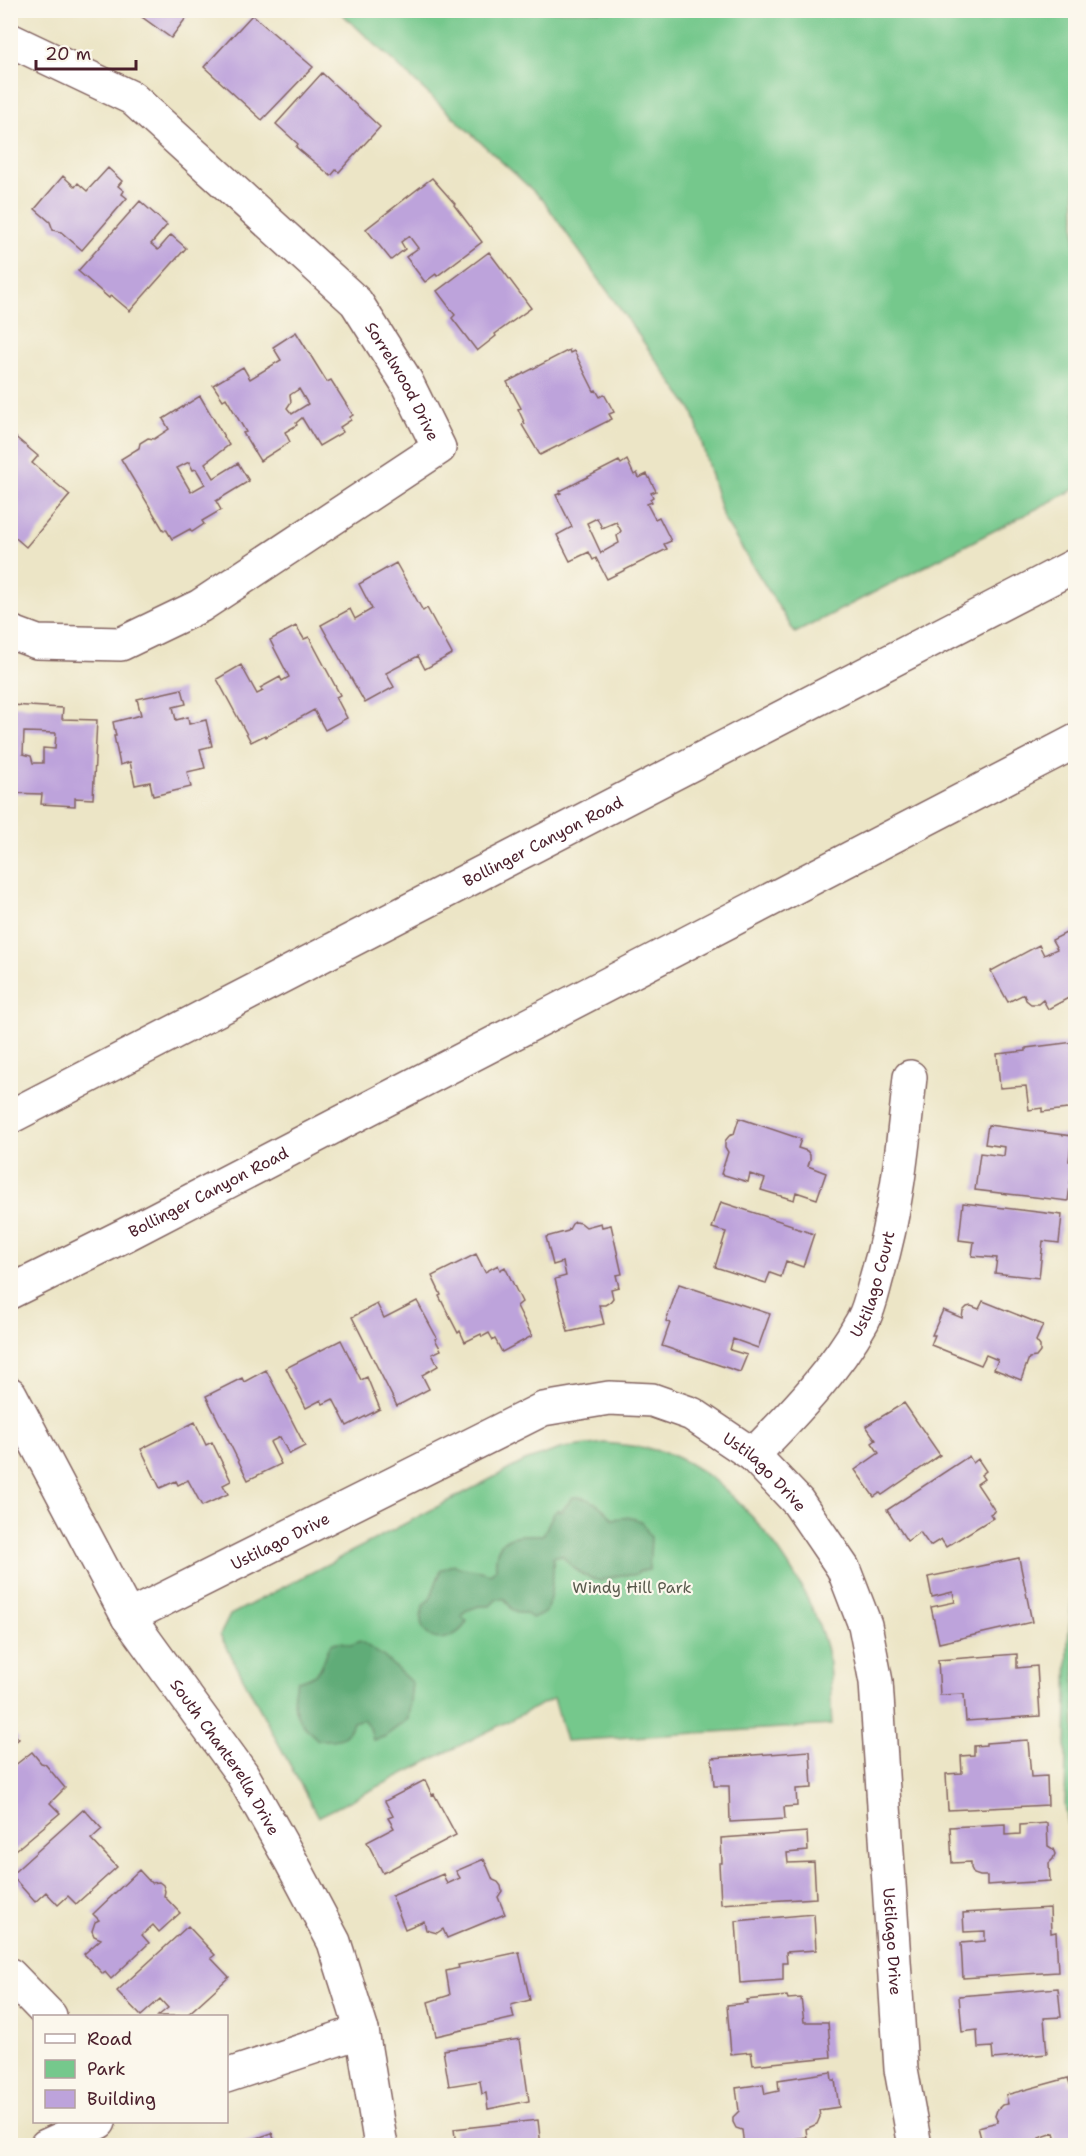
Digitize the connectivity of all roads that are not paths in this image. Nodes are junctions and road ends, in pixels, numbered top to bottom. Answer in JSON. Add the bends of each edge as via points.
{"nodes":[{"id":1,"x":10,"y":40,"type":"edge"},
{"id":2,"x":1076,"y":565,"type":"edge"},
{"id":3,"x":10,"y":632,"type":"edge"},
{"id":4,"x":1076,"y":741,"type":"edge"},
{"id":5,"x":910,"y":1077,"type":"dead end"},
{"id":6,"x":10,"y":1117,"type":"edge"},
{"id":7,"x":10,"y":1292,"type":"edge"},
{"id":8,"x":10,"y":1394,"type":"edge"},
{"id":9,"x":753,"y":1455,"type":"junction"},
{"id":10,"x":128,"y":1617,"type":"junction"},
{"id":11,"x":10,"y":1975,"type":"edge"},
{"id":12,"x":49,"y":2015,"type":"edge"},
{"id":13,"x":362,"y":2031,"type":"junction"},
{"id":14,"x":228,"y":2075,"type":"edge"},
{"id":15,"x":95,"y":2123,"type":"edge"},
{"id":16,"x":46,"y":2145,"type":"edge"},
{"id":17,"x":381,"y":2145,"type":"edge"},
{"id":18,"x":915,"y":2145,"type":"edge"}],
"edges":[{"from":1,"to":3,"type":"street","name":"Sorrelwood Drive","via":[[132,98],[356,302],[406,381],[439,448],[200,606],[121,644],[37,642]]},
{"from":2,"to":6,"type":"street","name":"Bollinger Canyon Road"},
{"from":4,"to":7,"type":"street","name":"Bollinger Canyon Road"},
{"from":5,"to":9,"type":"street","name":"Ustilago Court","via":[[888,1240],[864,1318],[830,1369]]},
{"from":8,"to":10,"type":"street","name":"South Chanterella Drive"},
{"from":9,"to":10,"type":"street","name":"Ustilago Drive","via":[[692,1414],[652,1400],[609,1398],[543,1409]]},
{"from":9,"to":18,"type":"street","name":"Ustilago Drive","via":[[798,1502],[843,1568],[865,1625],[876,1682],[901,2069]]},
{"from":10,"to":13,"type":"street","name":"South Chanterella Drive","via":[[242,1774],[287,1853],[334,1941]]},
{"from":11,"to":12,"type":"street"},
{"from":13,"to":14,"type":"street"},
{"from":13,"to":17,"type":"street","name":"South Chanterella Drive"},
{"from":15,"to":16,"type":"street"}]}
